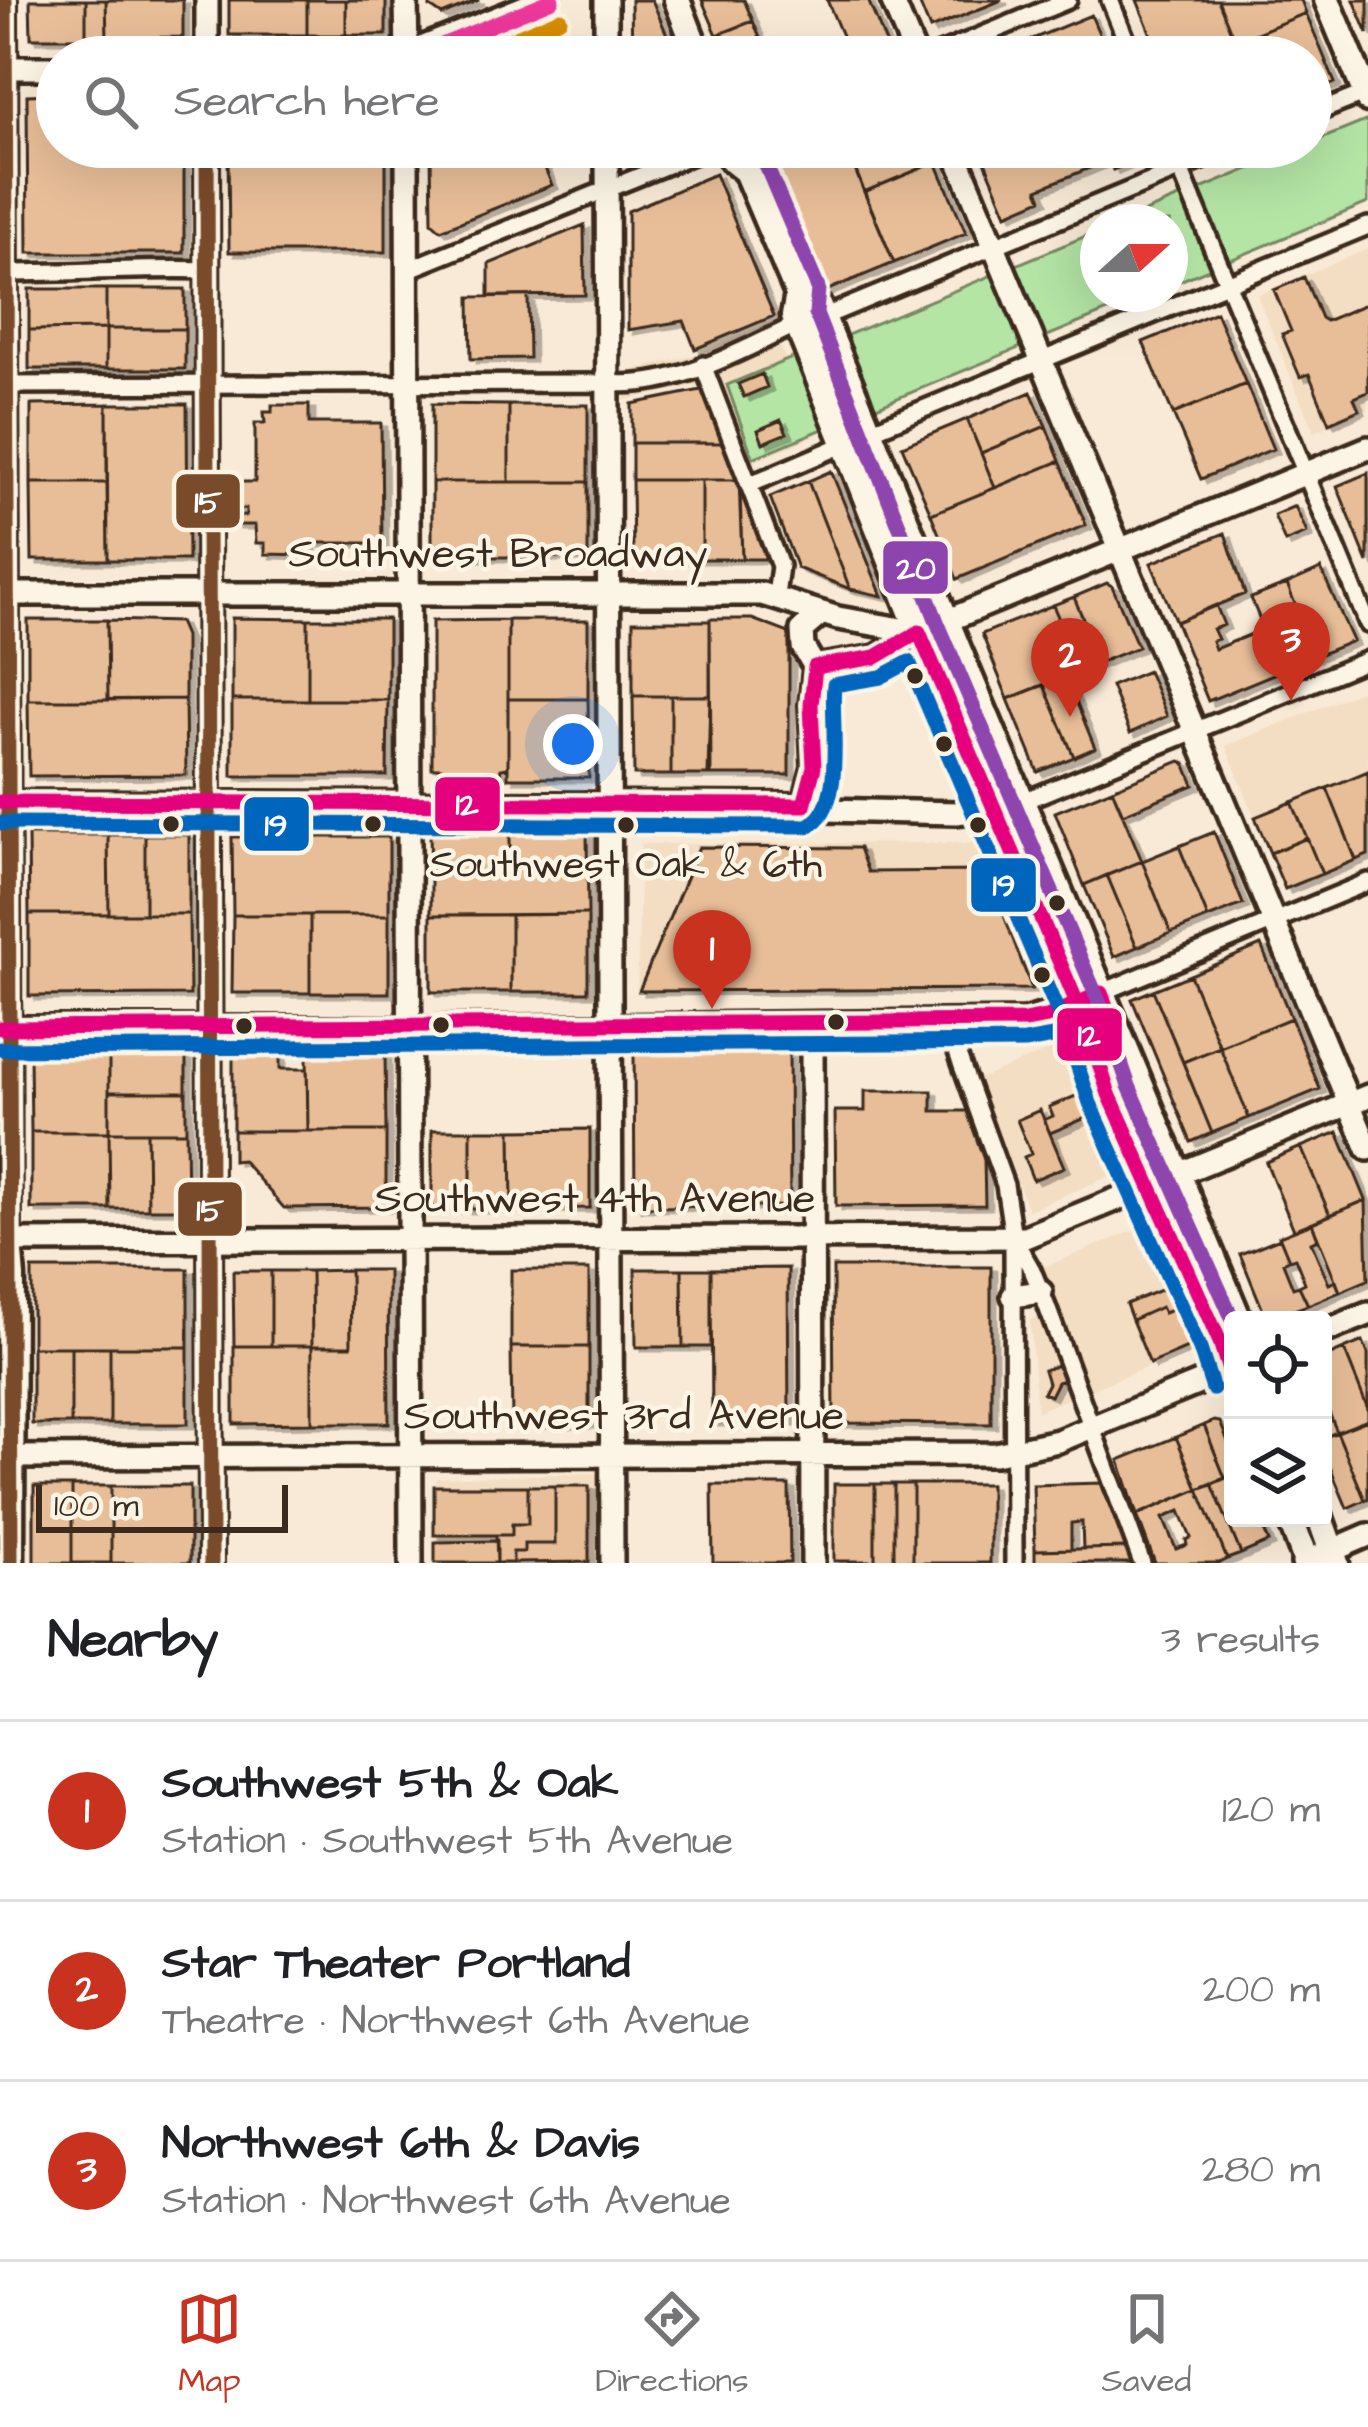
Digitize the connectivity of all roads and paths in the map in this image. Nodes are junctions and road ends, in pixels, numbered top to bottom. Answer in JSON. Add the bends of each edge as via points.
{"nodes":[{"id":1,"x":5,"y":0,"type":"edge"},
{"id":2,"x":207,"y":0,"type":"edge"},
{"id":3,"x":406,"y":0,"type":"edge"},
{"id":4,"x":542,"y":0,"type":"edge"},
{"id":5,"x":606,"y":0,"type":"edge"},
{"id":6,"x":676,"y":0,"type":"edge"},
{"id":7,"x":892,"y":0,"type":"edge"},
{"id":8,"x":1068,"y":0,"type":"edge"},
{"id":9,"x":1110,"y":0,"type":"edge"},
{"id":10,"x":1327,"y":0,"type":"edge"},
{"id":11,"x":207,"y":36,"type":"edge"},
{"id":12,"x":405,"y":36,"type":"edge"},
{"id":13,"x":453,"y":36,"type":"edge"},
{"id":14,"x":606,"y":36,"type":"edge"},
{"id":15,"x":691,"y":36,"type":"edge"},
{"id":16,"x":907,"y":36,"type":"edge"},
{"id":17,"x":981,"y":36,"type":"edge"},
{"id":18,"x":1125,"y":36,"type":"edge"},
{"id":19,"x":3,"y":68,"type":"edge"},
{"id":20,"x":36,"y":68,"type":"edge"},
{"id":21,"x":1367,"y":95,"type":"edge"},
{"id":22,"x":1332,"y":108,"type":"edge"},
{"id":23,"x":207,"y":168,"type":"edge"},
{"id":24,"x":407,"y":168,"type":"edge"},
{"id":25,"x":607,"y":168,"type":"edge"},
{"id":26,"x":662,"y":168,"type":"edge"},
{"id":27,"x":749,"y":168,"type":"edge"},
{"id":28,"x":962,"y":168,"type":"edge"},
{"id":29,"x":1185,"y":168,"type":"edge"},
{"id":30,"x":1180,"y":170,"type":"junction"},
{"id":31,"x":607,"y":191,"type":"junction"},
{"id":32,"x":1368,"y":226,"type":"edge"},
{"id":33,"x":995,"y":248,"type":"junction"},
{"id":34,"x":207,"y":270,"type":"junction"},
{"id":35,"x":407,"y":270,"type":"junction"},
{"id":36,"x":3,"y":273,"type":"edge"},
{"id":37,"x":1227,"y":284,"type":"junction"},
{"id":38,"x":798,"y":294,"type":"junction"},
{"id":39,"x":823,"y":317,"type":"junction"},
{"id":40,"x":797,"y":324,"type":"junction"},
{"id":41,"x":1041,"y":361,"type":"junction"},
{"id":42,"x":703,"y":365,"type":"junction"},
{"id":43,"x":609,"y":382,"type":"junction"},
{"id":44,"x":208,"y":384,"type":"junction"},
{"id":45,"x":407,"y":384,"type":"junction"},
{"id":46,"x":3,"y":386,"type":"edge"},
{"id":47,"x":871,"y":431,"type":"junction"},
{"id":48,"x":845,"y":444,"type":"junction"},
{"id":49,"x":1368,"y":448,"type":"edge"},
{"id":50,"x":1306,"y":474,"type":"junction"},
{"id":51,"x":751,"y":484,"type":"junction"},
{"id":52,"x":1120,"y":551,"type":"junction"},
{"id":53,"x":3,"y":594,"type":"edge"},
{"id":54,"x":208,"y":594,"type":"junction"},
{"id":55,"x":408,"y":594,"type":"junction"},
{"id":56,"x":609,"y":594,"type":"junction"},
{"id":57,"x":776,"y":596,"type":"junction"},
{"id":58,"x":830,"y":616,"type":"junction"},
{"id":59,"x":947,"y":621,"type":"junction"},
{"id":60,"x":1368,"y":624,"type":"edge"},
{"id":61,"x":919,"y":632,"type":"junction"},
{"id":62,"x":1368,"y":660,"type":"edge"},
{"id":63,"x":825,"y":666,"type":"junction"},
{"id":64,"x":1195,"y":731,"type":"junction"},
{"id":65,"x":3,"y":802,"type":"edge"},
{"id":66,"x":209,"y":802,"type":"junction"},
{"id":67,"x":409,"y":802,"type":"junction"},
{"id":68,"x":1021,"y":802,"type":"junction"},
{"id":69,"x":610,"y":803,"type":"junction"},
{"id":70,"x":804,"y":805,"type":"junction"},
{"id":71,"x":993,"y":808,"type":"junction"},
{"id":72,"x":1368,"y":882,"type":"edge"},
{"id":73,"x":1273,"y":920,"type":"junction"},
{"id":74,"x":1101,"y":993,"type":"junction"},
{"id":75,"x":1077,"y":1004,"type":"junction"},
{"id":76,"x":945,"y":1019,"type":"junction"},
{"id":77,"x":812,"y":1024,"type":"junction"},
{"id":78,"x":610,"y":1025,"type":"junction"},
{"id":79,"x":4,"y":1028,"type":"edge"},
{"id":80,"x":410,"y":1028,"type":"junction"},
{"id":81,"x":209,"y":1029,"type":"junction"},
{"id":82,"x":1359,"y":1100,"type":"edge"},
{"id":83,"x":1368,"y":1149,"type":"edge"},
{"id":84,"x":1178,"y":1174,"type":"junction"},
{"id":85,"x":1150,"y":1186,"type":"junction"},
{"id":86,"x":1013,"y":1237,"type":"junction"},
{"id":87,"x":813,"y":1238,"type":"junction"},
{"id":88,"x":611,"y":1239,"type":"junction"},
{"id":89,"x":210,"y":1240,"type":"junction"},
{"id":90,"x":410,"y":1240,"type":"junction"},
{"id":91,"x":5,"y":1241,"type":"edge"},
{"id":92,"x":1041,"y":1292,"type":"junction"},
{"id":93,"x":1013,"y":1296,"type":"junction"},
{"id":94,"x":1235,"y":1311,"type":"edge"},
{"id":95,"x":1368,"y":1314,"type":"edge"},
{"id":96,"x":1332,"y":1328,"type":"edge"},
{"id":97,"x":1224,"y":1356,"type":"edge"},
{"id":98,"x":1224,"y":1377,"type":"edge"},
{"id":99,"x":1092,"y":1427,"type":"junction"},
{"id":100,"x":1013,"y":1453,"type":"junction"},
{"id":101,"x":813,"y":1455,"type":"junction"},
{"id":102,"x":411,"y":1456,"type":"junction"},
{"id":103,"x":611,"y":1456,"type":"junction"},
{"id":104,"x":5,"y":1457,"type":"edge"},
{"id":105,"x":211,"y":1457,"type":"junction"},
{"id":106,"x":1293,"y":1527,"type":"edge"},
{"id":107,"x":1323,"y":1527,"type":"edge"},
{"id":108,"x":1368,"y":1535,"type":"edge"},
{"id":109,"x":1334,"y":1557,"type":"edge"},
{"id":110,"x":1306,"y":1562,"type":"edge"},
{"id":111,"x":11,"y":1563,"type":"edge"},
{"id":112,"x":211,"y":1563,"type":"edge"},
{"id":113,"x":411,"y":1563,"type":"edge"},
{"id":114,"x":612,"y":1563,"type":"edge"},
{"id":115,"x":813,"y":1563,"type":"edge"},
{"id":116,"x":1014,"y":1563,"type":"edge"},
{"id":117,"x":1142,"y":1563,"type":"edge"}],
"edges":[{"from":1,"to":19,"type":"street"},
{"from":2,"to":11,"type":"street"},
{"from":3,"to":12,"type":"street"},
{"from":4,"to":13,"type":"street"},
{"from":5,"to":14,"type":"street"},
{"from":6,"to":15,"type":"main road"},
{"from":7,"to":16,"type":"street"},
{"from":8,"to":17,"type":"street"},
{"from":9,"to":18,"type":"street"},
{"from":10,"to":21,"type":"main road"},
{"from":19,"to":20,"type":"street"},
{"from":19,"to":36,"type":"street"},
{"from":21,"to":22,"type":"street"},
{"from":23,"to":34,"type":"street"},
{"from":24,"to":35,"type":"street"},
{"from":25,"to":31,"type":"street"},
{"from":26,"to":31,"type":"street"},
{"from":27,"to":38,"type":"main road"},
{"from":28,"to":33,"type":"street"},
{"from":29,"to":30,"type":"street"},
{"from":30,"to":33,"type":"street"},
{"from":30,"to":37,"type":"street"},
{"from":31,"to":35,"type":"street"},
{"from":31,"to":43,"type":"street"},
{"from":32,"to":37,"type":"street"},
{"from":33,"to":39,"type":"street"},
{"from":33,"to":41,"type":"street"},
{"from":34,"to":36,"type":"street"},
{"from":34,"to":44,"type":"street"},
{"from":35,"to":45,"type":"street"},
{"from":36,"to":46,"type":"street"},
{"from":37,"to":41,"type":"street"},
{"from":37,"to":50,"type":"street"},
{"from":38,"to":39,"type":"main road"},
{"from":38,"to":40,"type":"main road"},
{"from":39,"to":47,"type":"main road"},
{"from":40,"to":42,"type":"street"},
{"from":40,"to":48,"type":"main road"},
{"from":41,"to":47,"type":"street"},
{"from":41,"to":52,"type":"street"},
{"from":42,"to":43,"type":"street","via":[[640,386]]},
{"from":42,"to":51,"type":"street"},
{"from":43,"to":45,"type":"street"},
{"from":43,"to":56,"type":"street"},
{"from":44,"to":45,"type":"street"},
{"from":44,"to":46,"type":"street"},
{"from":44,"to":54,"type":"street"},
{"from":45,"to":55,"type":"street"},
{"from":46,"to":53,"type":"street"},
{"from":47,"to":59,"type":"main road"},
{"from":48,"to":51,"type":"street"},
{"from":48,"to":61,"type":"main road"},
{"from":49,"to":50,"type":"street"},
{"from":50,"to":52,"type":"street"},
{"from":50,"to":60,"type":"street"},
{"from":51,"to":57,"type":"street","via":[[780,566]]},
{"from":52,"to":59,"type":"street"},
{"from":52,"to":64,"type":"street"},
{"from":53,"to":54,"type":"street","name":"Southwest Broadway"},
{"from":53,"to":65,"type":"street"},
{"from":54,"to":55,"type":"street","name":"Southwest Broadway"},
{"from":54,"to":66,"type":"street"},
{"from":55,"to":56,"type":"street","name":"Southwest Broadway"},
{"from":55,"to":67,"type":"street"},
{"from":56,"to":57,"type":"street","name":"Southwest Broadway"},
{"from":56,"to":69,"type":"street"},
{"from":57,"to":58,"type":"street","name":"Southwest Broadway"},
{"from":58,"to":61,"type":"street","name":"Southwest Broadway"},
{"from":58,"to":63,"type":"street","via":[[849,642],[845,658]]},
{"from":58,"to":63,"type":"street","via":[[802,630],[802,646]]},
{"from":59,"to":61,"type":"street"},
{"from":59,"to":68,"type":"main road"},
{"from":61,"to":63,"type":"street","via":[[876,657]]},
{"from":61,"to":71,"type":"main road"},
{"from":62,"to":64,"type":"street"},
{"from":63,"to":70,"type":"street"},
{"from":64,"to":68,"type":"street"},
{"from":64,"to":73,"type":"street"},
{"from":65,"to":66,"type":"street"},
{"from":65,"to":79,"type":"street"},
{"from":66,"to":67,"type":"street"},
{"from":66,"to":81,"type":"street"},
{"from":67,"to":69,"type":"street"},
{"from":67,"to":80,"type":"street"},
{"from":68,"to":71,"type":"street"},
{"from":68,"to":74,"type":"main road"},
{"from":69,"to":70,"type":"street"},
{"from":69,"to":78,"type":"street"},
{"from":70,"to":71,"type":"street","via":[[850,812]]},
{"from":71,"to":75,"type":"main road"},
{"from":72,"to":73,"type":"street"},
{"from":73,"to":74,"type":"street"},
{"from":73,"to":82,"type":"street"},
{"from":74,"to":75,"type":"street"},
{"from":74,"to":84,"type":"main road"},
{"from":75,"to":76,"type":"street","via":[[1025,1021]]},
{"from":75,"to":85,"type":"main road"},
{"from":76,"to":77,"type":"street"},
{"from":76,"to":86,"type":"street","via":[[1006,1185]]},
{"from":77,"to":78,"type":"street"},
{"from":77,"to":87,"type":"street"},
{"from":78,"to":80,"type":"street"},
{"from":78,"to":88,"type":"street"},
{"from":79,"to":81,"type":"street"},
{"from":79,"to":91,"type":"street"},
{"from":80,"to":81,"type":"street"},
{"from":80,"to":90,"type":"street"},
{"from":81,"to":89,"type":"street"},
{"from":82,"to":83,"type":"street"},
{"from":82,"to":84,"type":"street","name":"Southwest 4th Avenue"},
{"from":84,"to":85,"type":"street","name":"Southwest 4th Avenue"},
{"from":84,"to":94,"type":"main road"},
{"from":85,"to":86,"type":"street","name":"Southwest 4th Avenue","via":[[1036,1235]]},
{"from":85,"to":97,"type":"main road"},
{"from":86,"to":87,"type":"street","name":"Southwest 4th Avenue"},
{"from":86,"to":92,"type":"street"},
{"from":86,"to":93,"type":"street"},
{"from":87,"to":88,"type":"street","name":"Southwest 4th Avenue"},
{"from":87,"to":101,"type":"street"},
{"from":88,"to":90,"type":"street","name":"Southwest 4th Avenue"},
{"from":88,"to":103,"type":"street"},
{"from":89,"to":90,"type":"street","name":"Southwest 4th Avenue"},
{"from":89,"to":91,"type":"street","name":"Southwest 4th Avenue"},
{"from":89,"to":105,"type":"street"},
{"from":90,"to":102,"type":"street"},
{"from":91,"to":104,"type":"main road"},
{"from":92,"to":93,"type":"street"},
{"from":92,"to":99,"type":"street"},
{"from":93,"to":100,"type":"street"},
{"from":95,"to":96,"type":"street"},
{"from":98,"to":99,"type":"street","name":"Southwest 3rd Avenue"},
{"from":99,"to":100,"type":"street","name":"Southwest 3rd Avenue"},
{"from":99,"to":117,"type":"street"},
{"from":100,"to":101,"type":"street","name":"Southwest 3rd Avenue"},
{"from":100,"to":116,"type":"street"},
{"from":101,"to":103,"type":"street","name":"Southwest 3rd Avenue"},
{"from":101,"to":115,"type":"street"},
{"from":102,"to":103,"type":"street","name":"Southwest 3rd Avenue"},
{"from":102,"to":105,"type":"street","name":"Southwest 3rd Avenue"},
{"from":102,"to":113,"type":"street"},
{"from":103,"to":114,"type":"street"},
{"from":104,"to":105,"type":"street","name":"Southwest 3rd Avenue"},
{"from":104,"to":111,"type":"main road"},
{"from":105,"to":112,"type":"street"},
{"from":106,"to":110,"type":"main road"},
{"from":107,"to":109,"type":"main road"},
{"from":108,"to":109,"type":"street"},
{"from":109,"to":110,"type":"street"}]}
